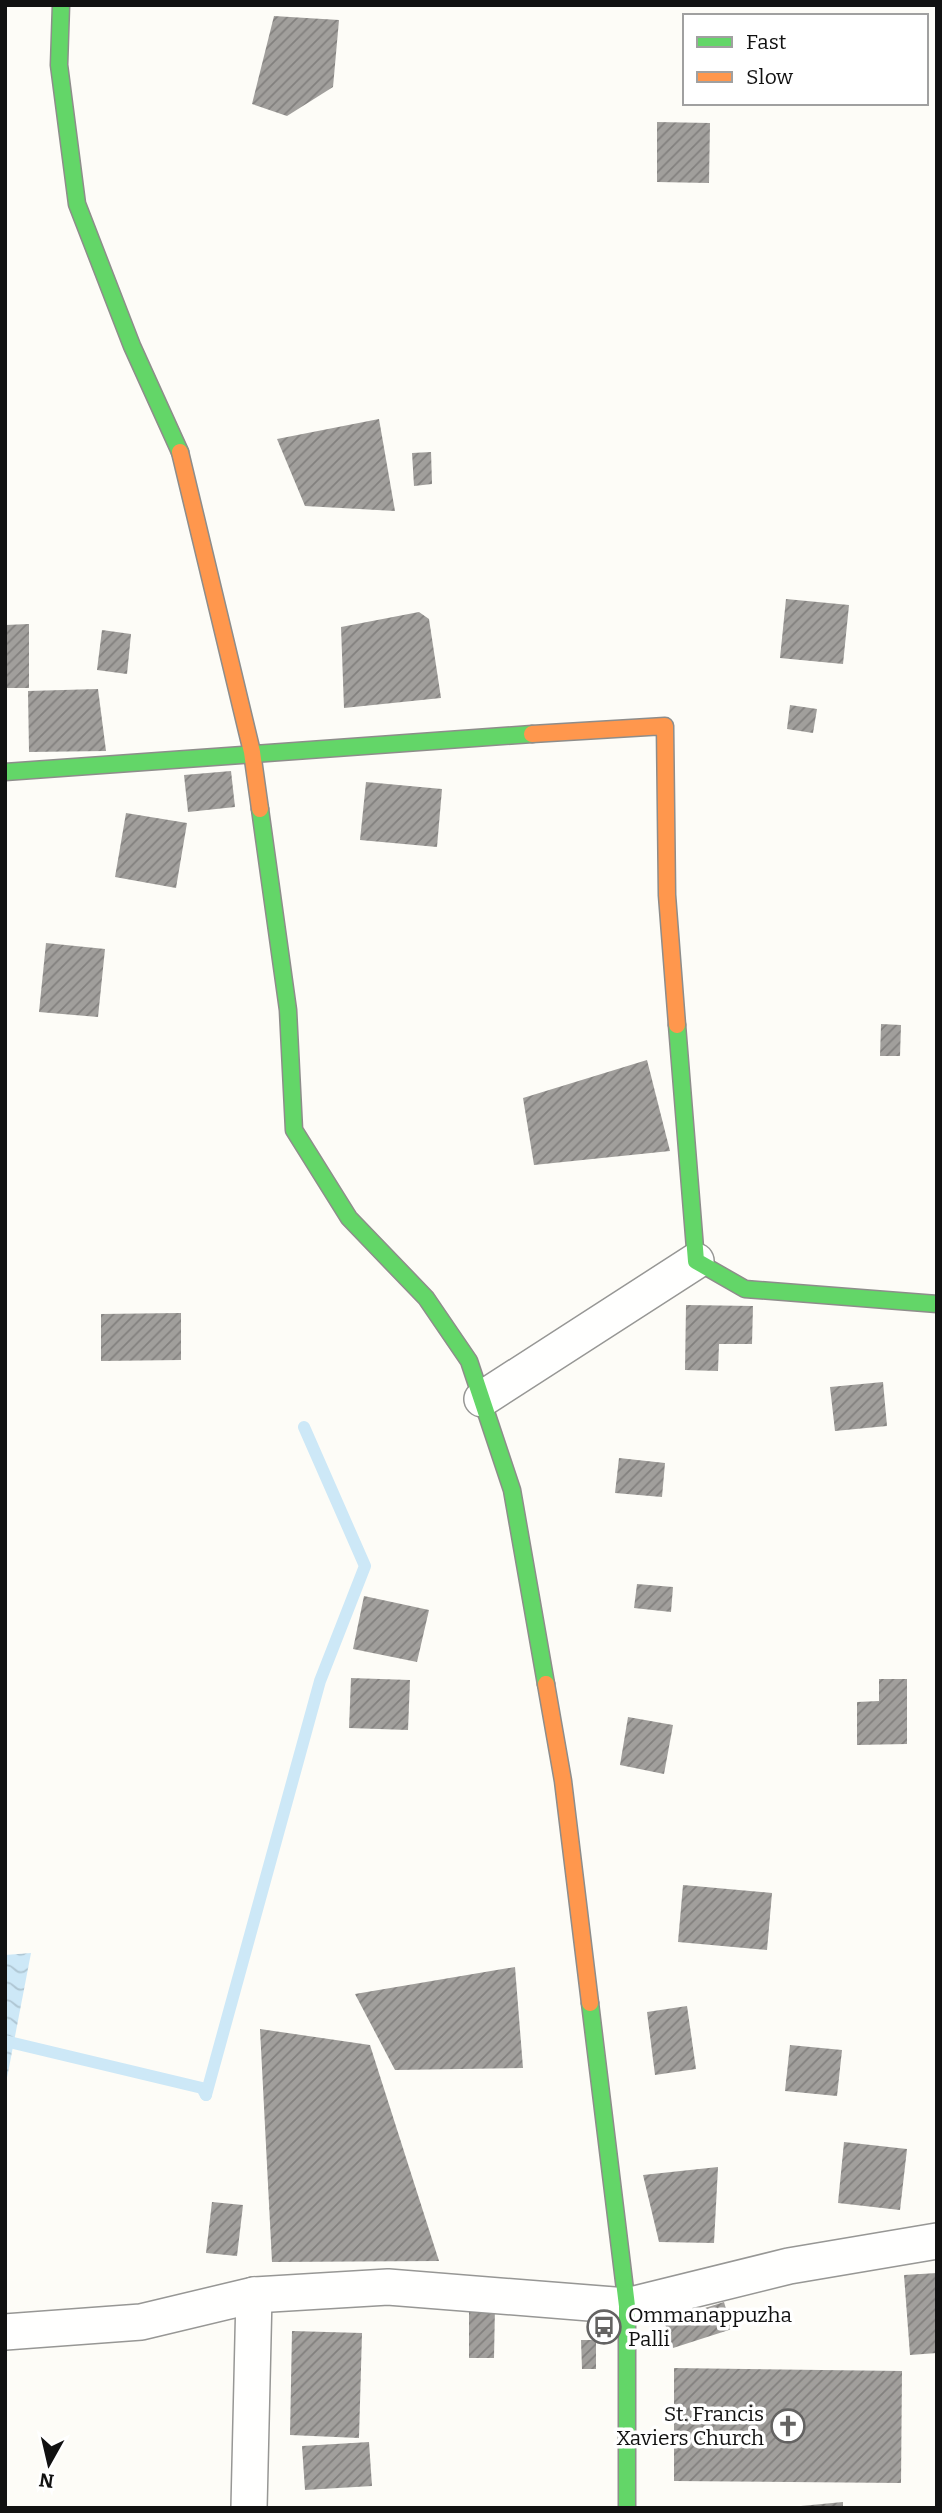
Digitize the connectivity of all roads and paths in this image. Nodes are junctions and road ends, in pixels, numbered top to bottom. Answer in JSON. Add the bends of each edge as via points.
{"nodes":[{"id":1,"x":61,"y":5,"type":"edge"},
{"id":2,"x":252,"y":752,"type":"junction"},
{"id":3,"x":5,"y":772,"type":"edge"},
{"id":4,"x":696,"y":1261,"type":"junction"},
{"id":5,"x":937,"y":1304,"type":"edge"},
{"id":6,"x":482,"y":1399,"type":"junction"},
{"id":7,"x":937,"y":2241,"type":"edge"},
{"id":8,"x":254,"y":2295,"type":"junction"},
{"id":9,"x":627,"y":2306,"type":"junction"},
{"id":10,"x":5,"y":2332,"type":"edge"},
{"id":11,"x":250,"y":2508,"type":"edge"},
{"id":12,"x":627,"y":2508,"type":"edge"}],
"edges":[{"from":1,"to":2,"type":"main road","via":[[59,65],[77,204],[132,346],[178,447]]},
{"from":2,"to":3,"type":"main road"},
{"from":2,"to":4,"type":"main road","via":[[665,726],[667,895]]},
{"from":2,"to":6,"type":"main road","via":[[288,1010],[294,1129],[349,1218],[426,1298],[469,1361]]},
{"from":4,"to":5,"type":"main road","via":[[745,1289]]},
{"from":4,"to":6,"type":"street"},
{"from":6,"to":9,"type":"main road","via":[[512,1490],[563,1781]]},
{"from":7,"to":9,"type":"street","via":[[789,2266]]},
{"from":8,"to":9,"type":"street","via":[[388,2287]]},
{"from":8,"to":10,"type":"street","via":[[141,2322]]},
{"from":8,"to":11,"type":"street"},
{"from":9,"to":12,"type":"main road"}]}
